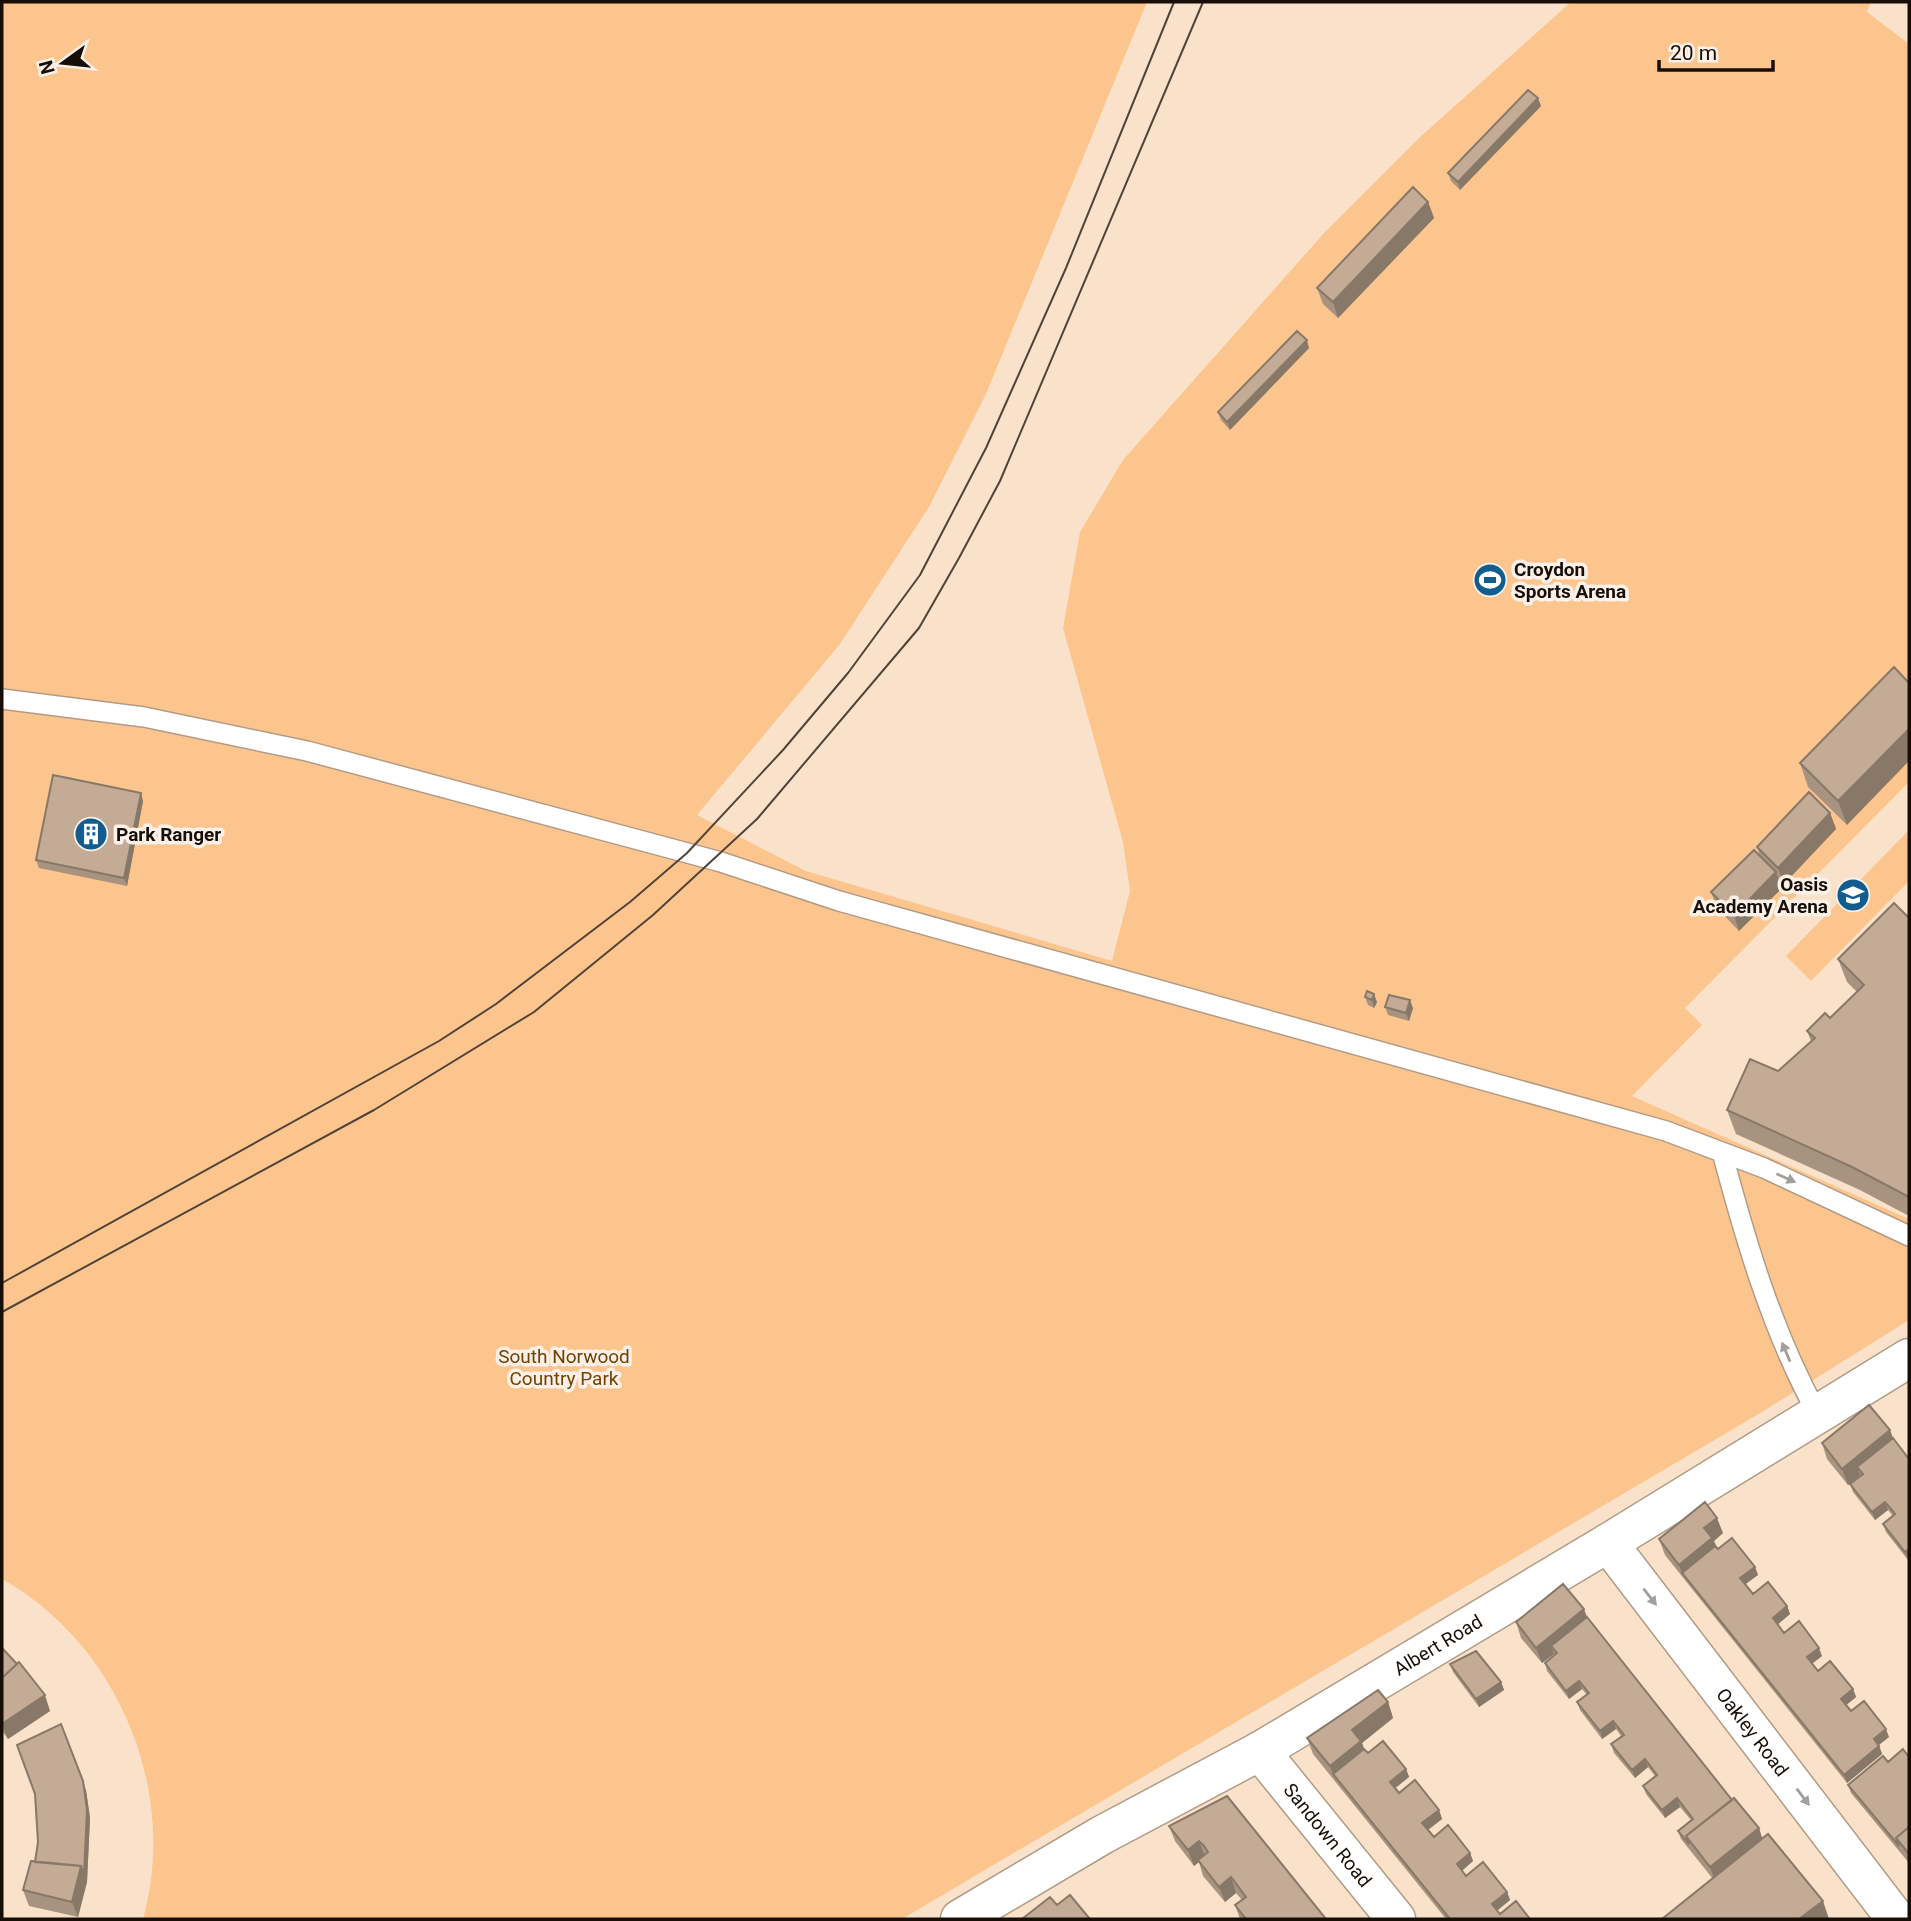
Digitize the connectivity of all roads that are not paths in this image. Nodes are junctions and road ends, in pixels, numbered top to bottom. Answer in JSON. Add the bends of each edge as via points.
{"nodes":[{"id":1,"x":2,"y":699,"type":"edge"},
{"id":2,"x":1722,"y":1152,"type":"junction"},
{"id":3,"x":1909,"y":1236,"type":"edge"},
{"id":4,"x":1905,"y":1368,"type":"edge"},
{"id":5,"x":1816,"y":1413,"type":"junction"},
{"id":6,"x":1608,"y":1543,"type":"junction"},
{"id":7,"x":1260,"y":1751,"type":"junction"},
{"id":8,"x":960,"y":1919,"type":"edge"},
{"id":9,"x":1396,"y":1919,"type":"edge"},
{"id":10,"x":1896,"y":1919,"type":"edge"}],
"edges":[{"from":1,"to":2,"type":"lane","via":[[144,717],[307,751],[711,859],[839,901],[1653,1128]]},
{"from":2,"to":3,"type":"lane","one_way":true},
{"from":5,"to":2,"type":"lane","one_way":true,"via":[[1772,1318]]},
{"from":4,"to":5,"type":"street","name":"Albert Road"},
{"from":5,"to":6,"type":"street","name":"Albert Road"},
{"from":6,"to":7,"type":"street","name":"Albert Road"},
{"from":6,"to":10,"type":"street","name":"Oakley Road","one_way":true},
{"from":7,"to":8,"type":"street","name":"Albert Road","via":[[1102,1835]]},
{"from":7,"to":9,"type":"street","name":"Sandown Road"}]}
